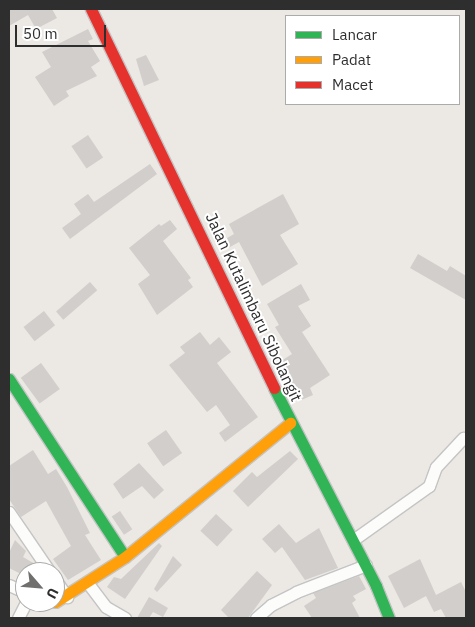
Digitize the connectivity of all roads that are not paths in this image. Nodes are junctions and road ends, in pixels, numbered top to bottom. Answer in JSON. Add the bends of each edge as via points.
{"nodes":[{"id":1,"x":91,"y":9,"type":"edge"},
{"id":2,"x":9,"y":379,"type":"edge"},
{"id":3,"x":290,"y":423,"type":"junction"},
{"id":4,"x":462,"y":438,"type":"dead end"},
{"id":5,"x":9,"y":512,"type":"edge"},
{"id":6,"x":353,"y":540,"type":"junction"},
{"id":7,"x":125,"y":557,"type":"junction"},
{"id":8,"x":40,"y":562,"type":"edge"},
{"id":9,"x":366,"y":566,"type":"junction"},
{"id":10,"x":87,"y":582,"type":"junction"},
{"id":11,"x":65,"y":594,"type":"edge"},
{"id":12,"x":67,"y":597,"type":"joint"},
{"id":13,"x":125,"y":618,"type":"edge"},
{"id":14,"x":256,"y":618,"type":"edge"},
{"id":15,"x":389,"y":618,"type":"edge"}],
"edges":[{"from":1,"to":3,"type":"street","name":"Jalan Kutalimbaru Sibolangit"},
{"from":2,"to":7,"type":"street"},
{"from":3,"to":6,"type":"street","name":"Jalan Kutalimbaru Sibolangit"},
{"from":3,"to":7,"type":"street"},
{"from":4,"to":6,"type":"street","via":[[436,467],[429,486]]},
{"from":5,"to":8,"type":"street"},
{"from":6,"to":9,"type":"street","name":"Jalan Kutalimbaru Sibolangit"},
{"from":7,"to":10,"type":"street"},
{"from":9,"to":14,"type":"street","via":[[271,605]]},
{"from":9,"to":15,"type":"street","name":"Jalan Kutalimbaru Sibolangit"},
{"from":10,"to":12,"type":"street"},
{"from":10,"to":13,"type":"street","via":[[106,607]]},
{"from":11,"to":12,"type":"street"}]}
